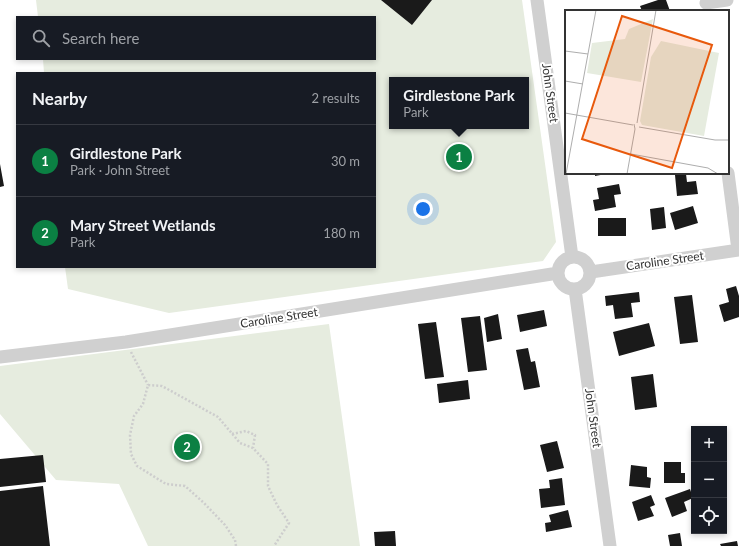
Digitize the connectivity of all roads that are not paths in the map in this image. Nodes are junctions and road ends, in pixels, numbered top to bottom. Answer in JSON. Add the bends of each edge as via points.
{"nodes":[{"id":1,"x":537,"y":0,"type":"edge"},
{"id":2,"x":727,"y":0,"type":"edge"},
{"id":3,"x":707,"y":5,"type":"edge"},
{"id":4,"x":728,"y":174,"type":"edge"},
{"id":5,"x":738,"y":250,"type":"edge"},
{"id":6,"x":572,"y":257,"type":"junction"},
{"id":7,"x":591,"y":272,"type":"junction"},
{"id":8,"x":558,"y":273,"type":"junction"},
{"id":9,"x":576,"y":289,"type":"junction"},
{"id":10,"x":0,"y":358,"type":"edge"},
{"id":11,"x":610,"y":546,"type":"edge"}],
"edges":[{"from":1,"to":6,"type":"street","name":"John Street"},
{"from":2,"to":3,"type":"street"},
{"from":4,"to":5,"type":"street"},
{"from":5,"to":7,"type":"street","name":"Caroline Street"},
{"from":6,"to":7,"type":"street","via":[[582,258]]},
{"from":6,"to":8,"type":"street","via":[[560,264]]},
{"from":7,"to":9,"type":"street","via":[[588,282]]},
{"from":8,"to":9,"type":"street","via":[[563,285]]},
{"from":8,"to":10,"type":"street","name":"Caroline Street","via":[[126,342]]},
{"from":9,"to":11,"type":"street","name":"John Street"}]}
